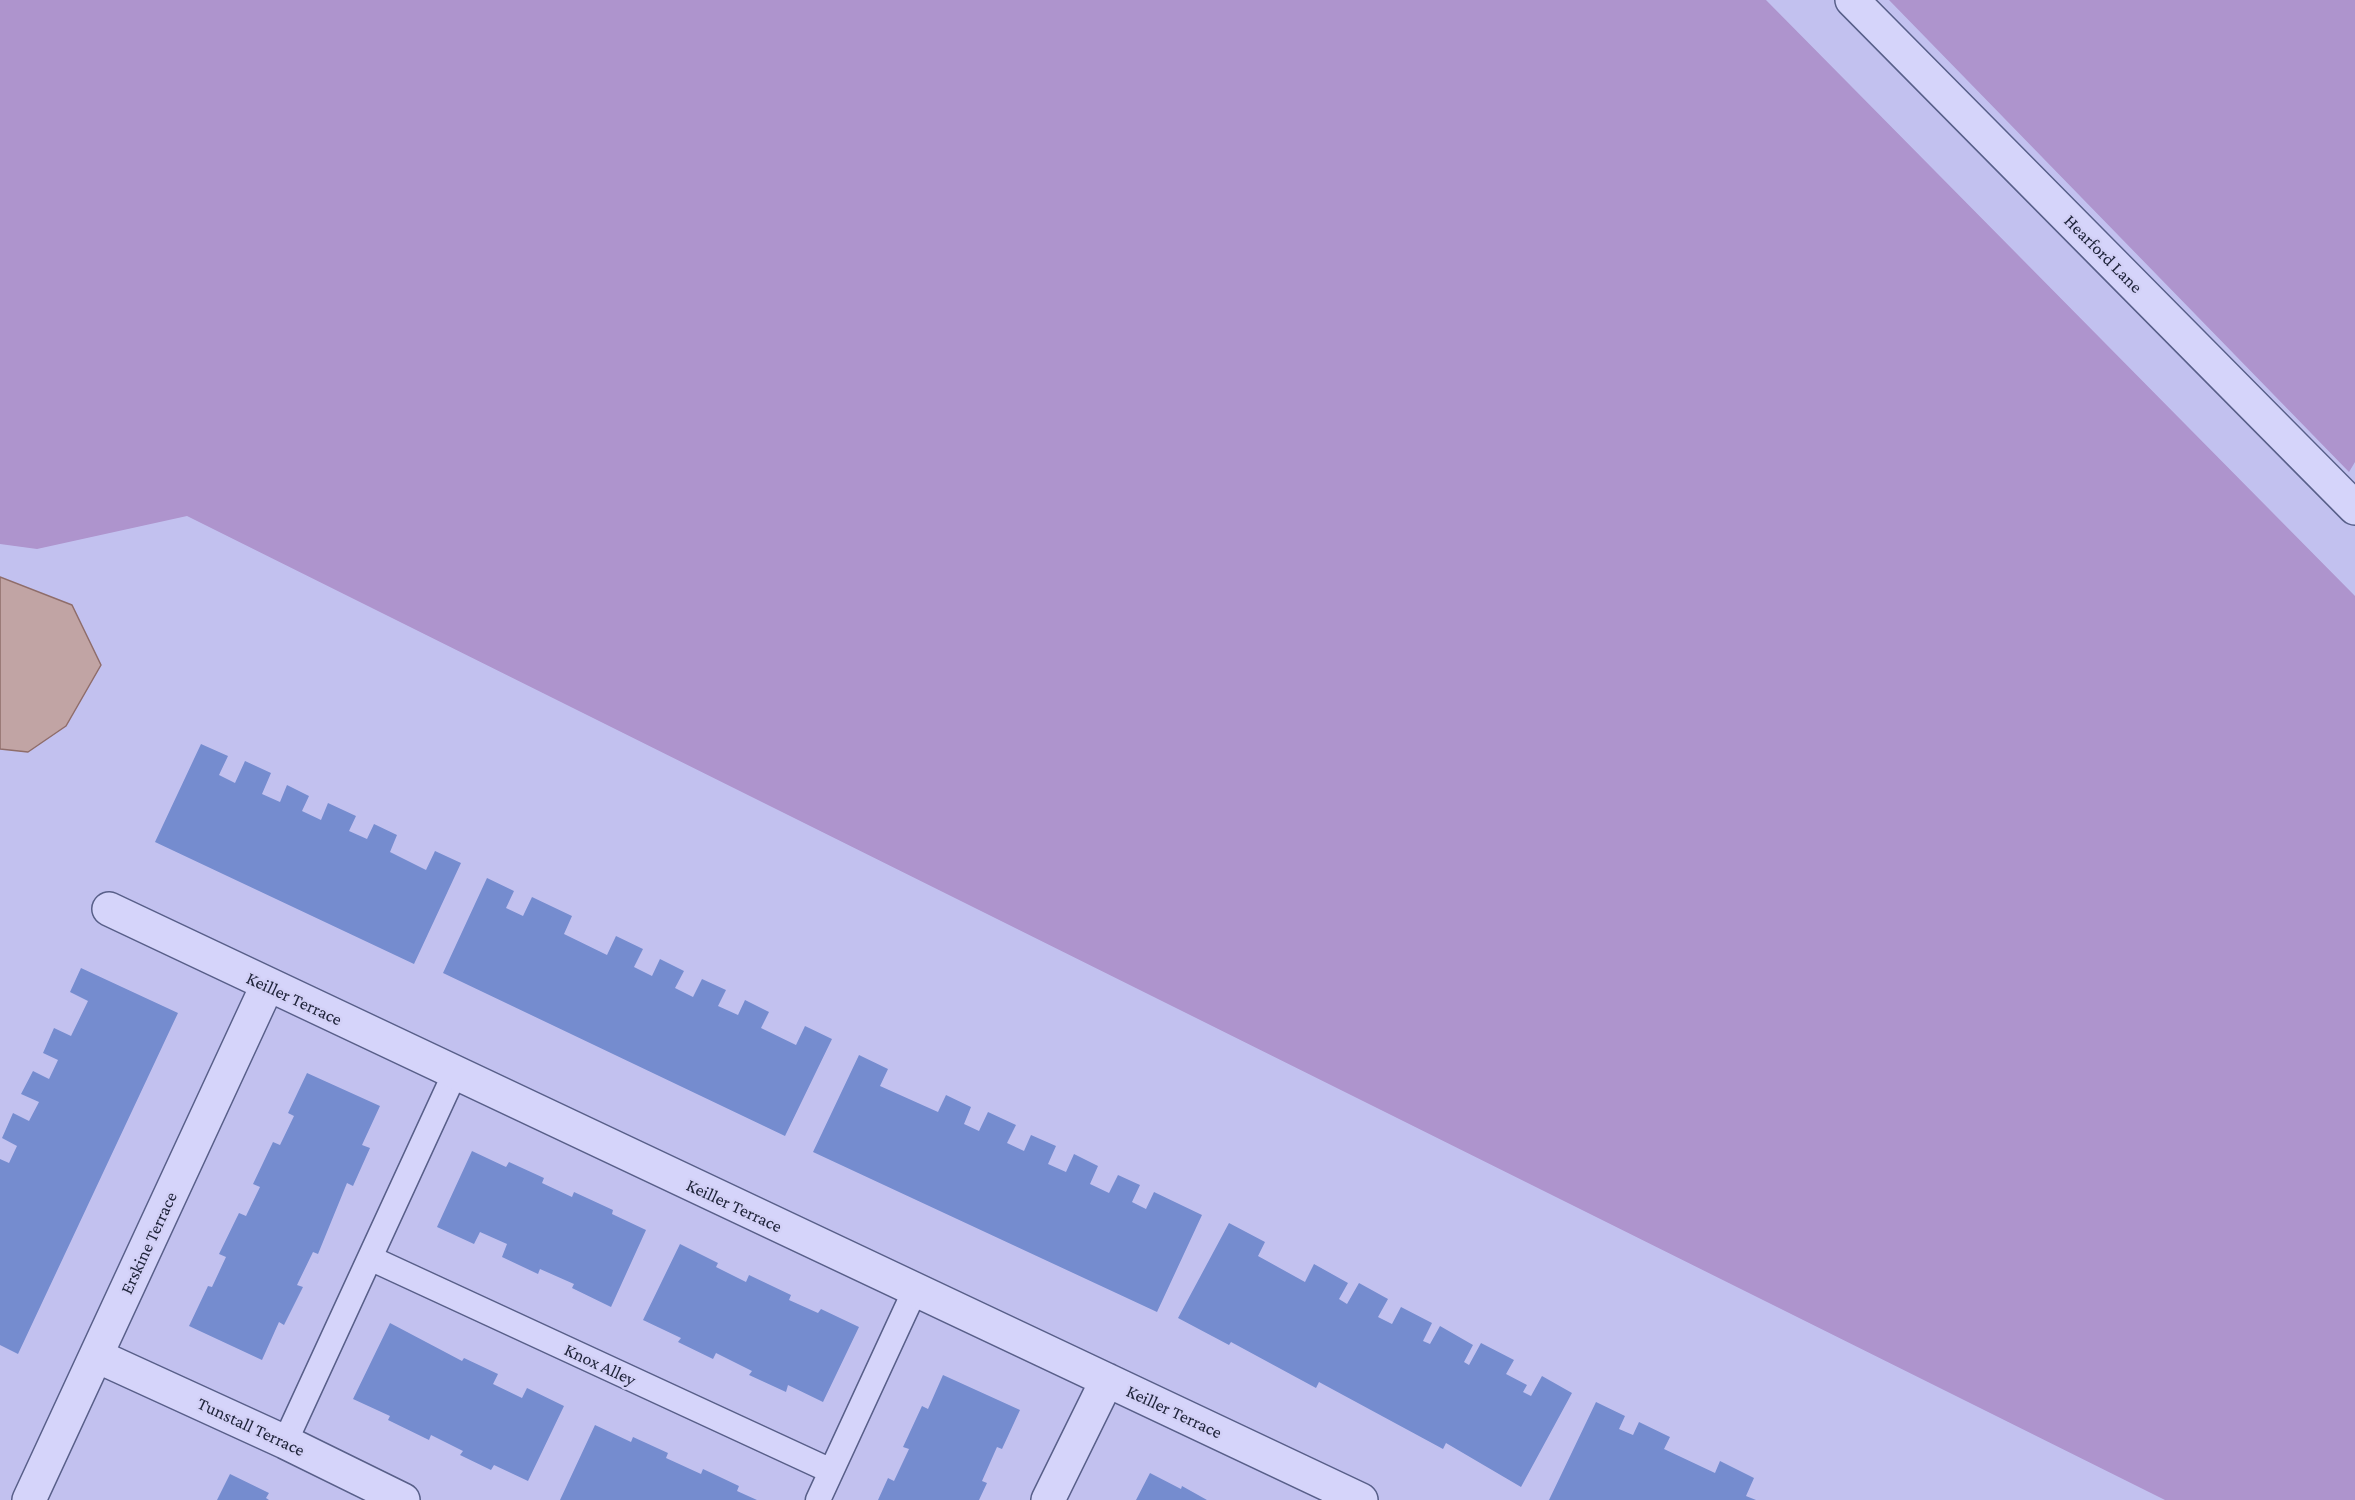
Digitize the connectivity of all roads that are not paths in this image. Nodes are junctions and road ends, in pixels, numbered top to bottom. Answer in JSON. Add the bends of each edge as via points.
{"nodes":[{"id":1,"x":1852,"y":0,"type":"edge"},
{"id":2,"x":2355,"y":508,"type":"edge"},
{"id":3,"x":109,"y":909,"type":"dead end"},
{"id":4,"x":267,"y":986,"type":"junction"},
{"id":5,"x":454,"y":1075,"type":"junction"},
{"id":6,"x":370,"y":1258,"type":"junction"},
{"id":7,"x":915,"y":1290,"type":"junction"},
{"id":8,"x":97,"y":1356,"type":"junction"},
{"id":9,"x":1107,"y":1380,"type":"junction"},
{"id":10,"x":285,"y":1442,"type":"junction"},
{"id":11,"x":831,"y":1472,"type":"junction"},
{"id":12,"x":29,"y":1500,"type":"edge"},
{"id":13,"x":403,"y":1500,"type":"edge"},
{"id":14,"x":818,"y":1500,"type":"edge"},
{"id":15,"x":1048,"y":1500,"type":"edge"},
{"id":16,"x":1361,"y":1500,"type":"edge"}],
"edges":[{"from":1,"to":2,"type":"street","name":"Hearford Lane"},
{"from":3,"to":4,"type":"street","name":"Keiller Terrace"},
{"from":4,"to":5,"type":"street","name":"Keiller Terrace"},
{"from":4,"to":8,"type":"street","name":"Erskine Terrace"},
{"from":5,"to":6,"type":"lane"},
{"from":5,"to":7,"type":"street","name":"Keiller Terrace"},
{"from":6,"to":10,"type":"lane"},
{"from":6,"to":11,"type":"lane","name":"Knox Alley"},
{"from":7,"to":9,"type":"street","name":"Keiller Terrace"},
{"from":7,"to":11,"type":"lane"},
{"from":8,"to":10,"type":"street","name":"Tunstall Terrace"},
{"from":8,"to":12,"type":"street","name":"Erskine Terrace"},
{"from":9,"to":15,"type":"street"},
{"from":9,"to":16,"type":"street","name":"Keiller Terrace"},
{"from":10,"to":13,"type":"street","name":"Tunstall Terrace"},
{"from":11,"to":14,"type":"lane"}]}
